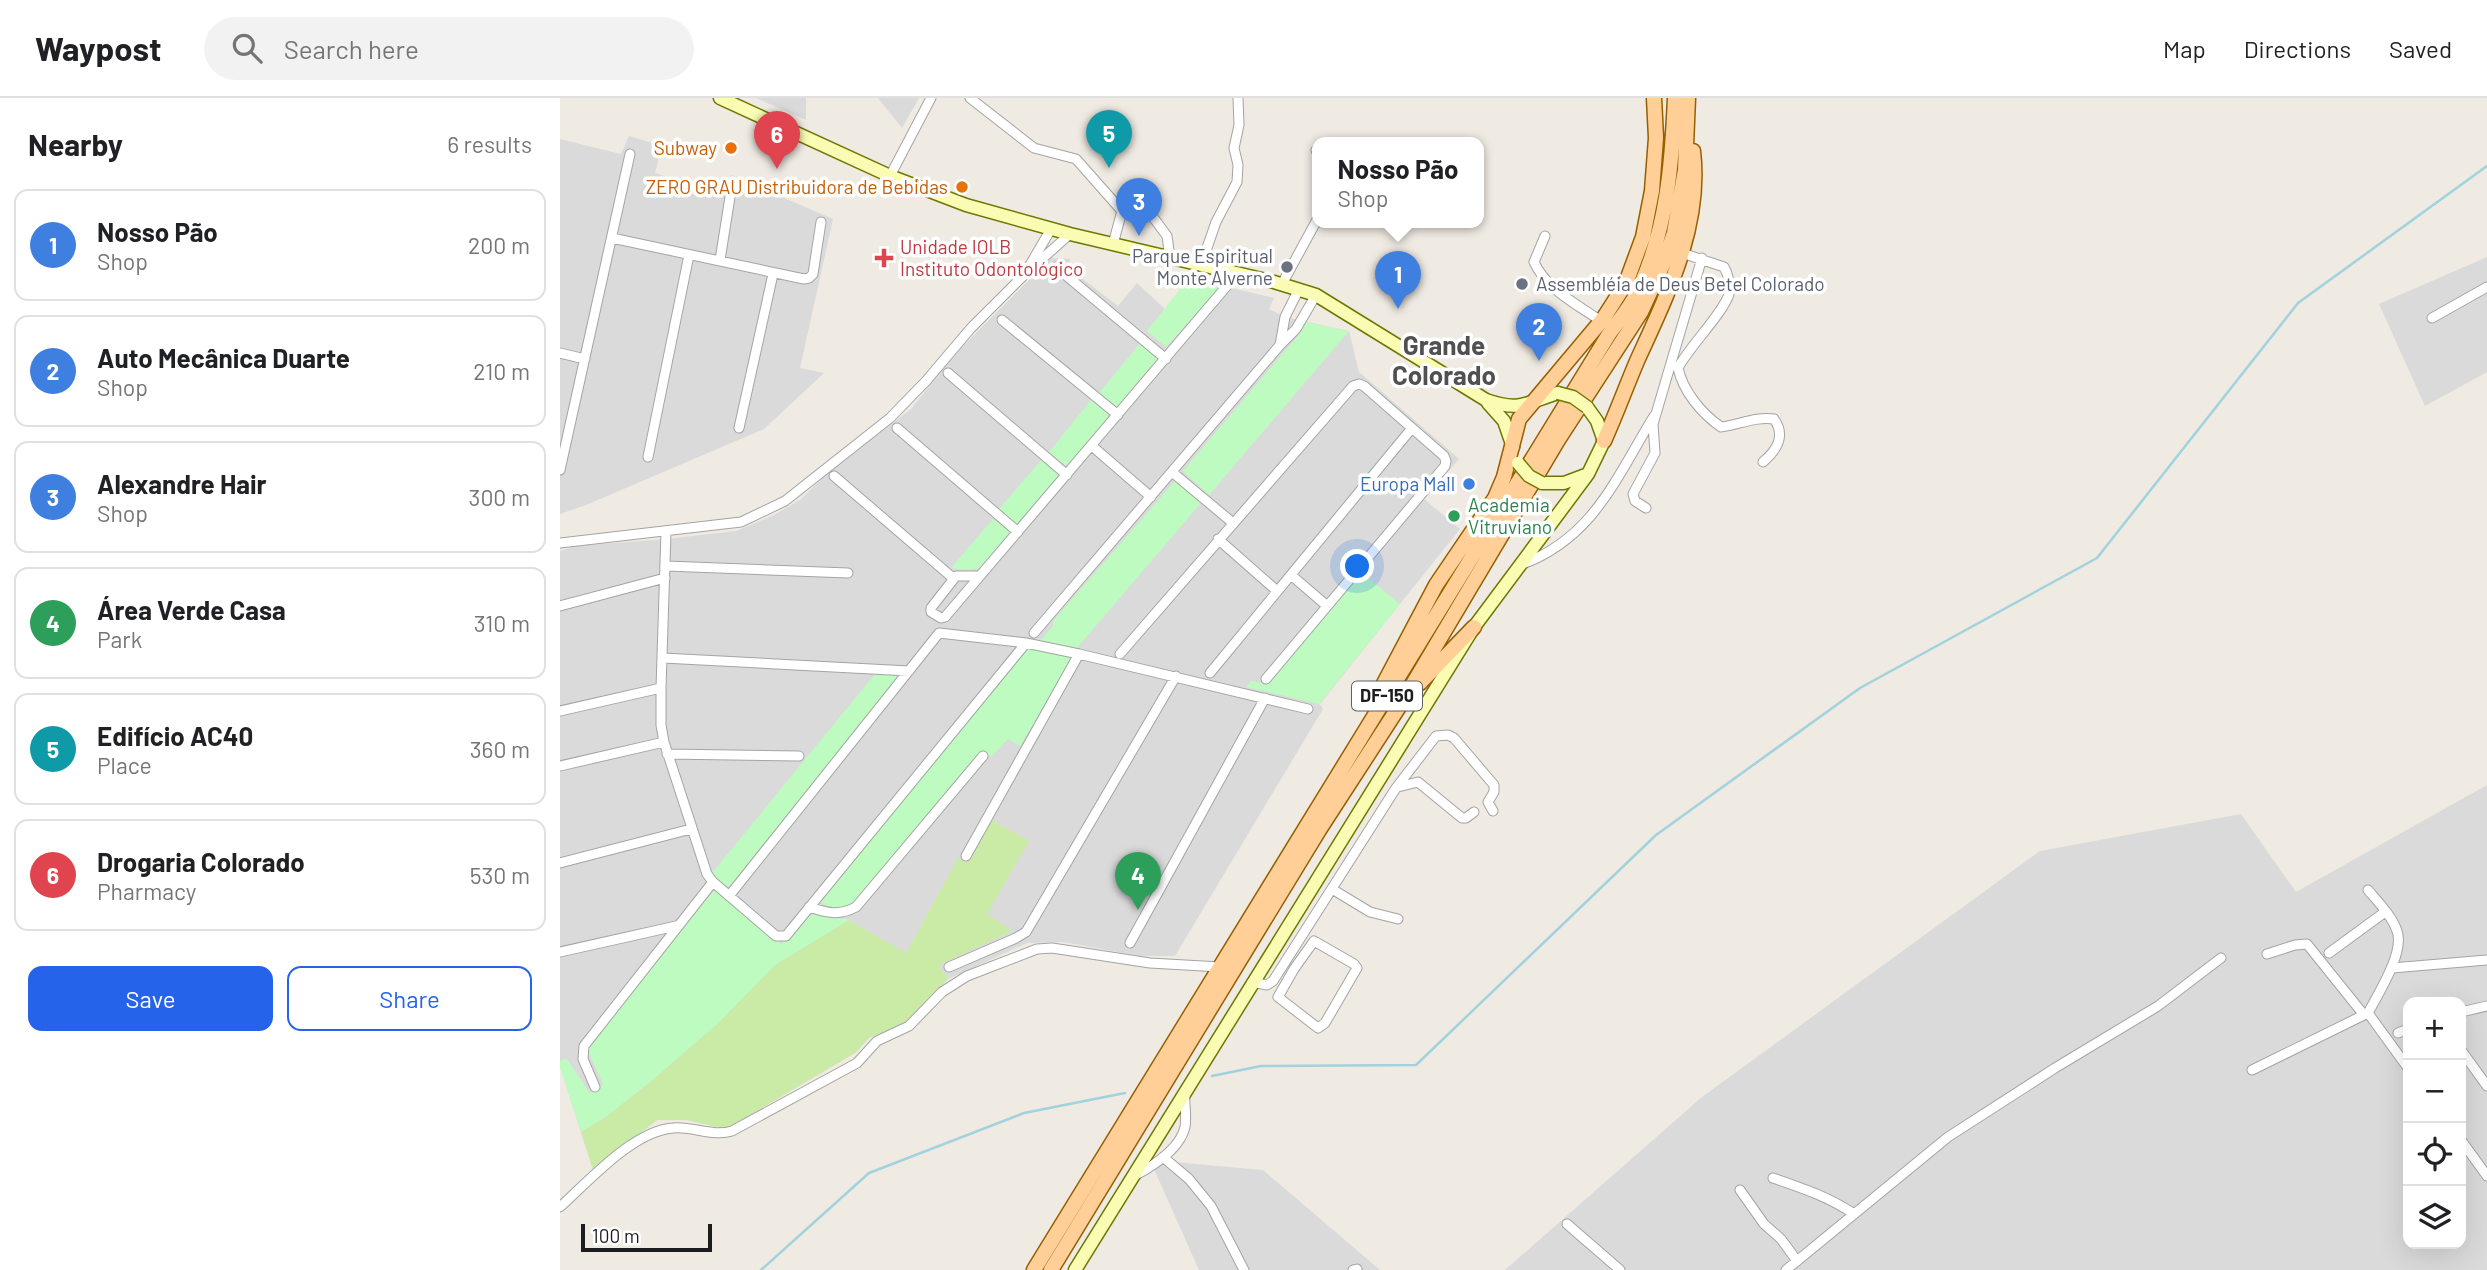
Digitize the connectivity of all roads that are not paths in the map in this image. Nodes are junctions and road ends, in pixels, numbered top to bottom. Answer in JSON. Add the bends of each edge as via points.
{"nodes":[{"id":1,"x":720,"y":98,"type":"edge"},
{"id":2,"x":931,"y":98,"type":"edge"},
{"id":3,"x":970,"y":98,"type":"edge"},
{"id":4,"x":1238,"y":98,"type":"edge"},
{"id":5,"x":1654,"y":98,"type":"edge"},
{"id":6,"x":1675,"y":98,"type":"edge"},
{"id":7,"x":1690,"y":104,"type":"edge"},
{"id":8,"x":630,"y":154,"type":"dead end"},
{"id":9,"x":890,"y":176,"type":"junction"},
{"id":10,"x":730,"y":197,"type":"dead end"},
{"id":11,"x":1122,"y":211,"type":"junction"},
{"id":12,"x":821,"y":222,"type":"dead end"},
{"id":13,"x":1313,"y":228,"type":"edge"},
{"id":14,"x":1051,"y":229,"type":"junction"},
{"id":15,"x":1070,"y":234,"type":"junction"},
{"id":16,"x":1545,"y":236,"type":"dead end"},
{"id":17,"x":612,"y":238,"type":"junction"},
{"id":18,"x":1113,"y":244,"type":"junction"},
{"id":19,"x":1682,"y":253,"type":"junction"},
{"id":20,"x":689,"y":255,"type":"junction"},
{"id":21,"x":1170,"y":258,"type":"junction"},
{"id":22,"x":1702,"y":258,"type":"junction"},
{"id":23,"x":720,"y":260,"type":"junction"},
{"id":24,"x":1200,"y":265,"type":"junction"},
{"id":25,"x":1056,"y":267,"type":"dead end"},
{"id":26,"x":1026,"y":272,"type":"junction"},
{"id":27,"x":773,"y":274,"type":"junction"},
{"id":28,"x":1237,"y":274,"type":"junction"},
{"id":29,"x":1282,"y":284,"type":"junction"},
{"id":30,"x":2487,"y":287,"type":"edge"},
{"id":31,"x":1299,"y":289,"type":"junction"},
{"id":32,"x":1316,"y":295,"type":"junction"},
{"id":33,"x":2432,"y":318,"type":"dead end"},
{"id":34,"x":1002,"y":320,"type":"dead end"},
{"id":35,"x":1601,"y":321,"type":"junction"},
{"id":36,"x":1280,"y":345,"type":"junction"},
{"id":37,"x":560,"y":353,"type":"edge"},
{"id":38,"x":585,"y":359,"type":"junction"},
{"id":39,"x":1166,"y":359,"type":"junction"},
{"id":40,"x":948,"y":373,"type":"dead end"},
{"id":41,"x":1486,"y":400,"type":"junction"},
{"id":42,"x":1532,"y":403,"type":"junction"},
{"id":43,"x":1657,"y":410,"type":"junction"},
{"id":44,"x":1118,"y":415,"type":"junction"},
{"id":45,"x":739,"y":428,"type":"dead end"},
{"id":46,"x":897,"y":428,"type":"dead end"},
{"id":47,"x":1412,"y":428,"type":"junction"},
{"id":48,"x":1604,"y":440,"type":"junction"},
{"id":49,"x":1511,"y":443,"type":"junction"},
{"id":50,"x":1092,"y":446,"type":"junction"},
{"id":51,"x":648,"y":457,"type":"dead end"},
{"id":52,"x":1763,"y":461,"type":"dead end"},
{"id":53,"x":560,"y":470,"type":"edge"},
{"id":54,"x":1172,"y":471,"type":"junction"},
{"id":55,"x":1588,"y":474,"type":"junction"},
{"id":56,"x":1066,"y":475,"type":"junction"},
{"id":57,"x":834,"y":476,"type":"dead end"},
{"id":58,"x":1151,"y":497,"type":"junction"},
{"id":59,"x":1646,"y":508,"type":"dead end"},
{"id":60,"x":1233,"y":523,"type":"junction"},
{"id":61,"x":667,"y":531,"type":"junction"},
{"id":62,"x":1018,"y":532,"type":"junction"},
{"id":63,"x":1218,"y":539,"type":"junction"},
{"id":64,"x":560,"y":543,"type":"edge"},
{"id":65,"x":666,"y":566,"type":"junction"},
{"id":66,"x":1518,"y":566,"type":"junction"},
{"id":67,"x":848,"y":573,"type":"dead end"},
{"id":68,"x":1291,"y":575,"type":"junction"},
{"id":69,"x":980,"y":576,"type":"junction"},
{"id":70,"x":953,"y":578,"type":"junction"},
{"id":71,"x":665,"y":579,"type":"junction"},
{"id":72,"x":1278,"y":591,"type":"junction"},
{"id":73,"x":1326,"y":605,"type":"junction"},
{"id":74,"x":560,"y":606,"type":"edge"},
{"id":75,"x":1474,"y":626,"type":"junction"},
{"id":76,"x":1034,"y":633,"type":"dead end"},
{"id":77,"x":1026,"y":643,"type":"junction"},
{"id":78,"x":1079,"y":653,"type":"junction"},
{"id":79,"x":1120,"y":654,"type":"dead end"},
{"id":80,"x":663,"y":658,"type":"junction"},
{"id":81,"x":909,"y":671,"type":"junction"},
{"id":82,"x":1210,"y":673,"type":"dead end"},
{"id":83,"x":1175,"y":676,"type":"junction"},
{"id":84,"x":1266,"y":680,"type":"dead end"},
{"id":85,"x":661,"y":688,"type":"junction"},
{"id":86,"x":1265,"y":698,"type":"junction"},
{"id":87,"x":1404,"y":699,"type":"junction"},
{"id":88,"x":1308,"y":709,"type":"dead end"},
{"id":89,"x":560,"y":711,"type":"edge"},
{"id":90,"x":664,"y":742,"type":"junction"},
{"id":91,"x":667,"y":754,"type":"junction"},
{"id":92,"x":799,"y":756,"type":"dead end"},
{"id":93,"x":983,"y":756,"type":"dead end"},
{"id":94,"x":560,"y":766,"type":"edge"},
{"id":95,"x":1333,"y":784,"type":"junction"},
{"id":96,"x":1396,"y":788,"type":"junction"},
{"id":97,"x":1493,"y":811,"type":"dead end"},
{"id":98,"x":1474,"y":812,"type":"dead end"},
{"id":99,"x":691,"y":830,"type":"junction"},
{"id":100,"x":966,"y":856,"type":"dead end"},
{"id":101,"x":560,"y":863,"type":"edge"},
{"id":102,"x":713,"y":882,"type":"junction"},
{"id":103,"x":1332,"y":889,"type":"junction"},
{"id":104,"x":2368,"y":890,"type":"dead end"},
{"id":105,"x":729,"y":896,"type":"junction"},
{"id":106,"x":809,"y":907,"type":"junction"},
{"id":107,"x":2385,"y":912,"type":"junction"},
{"id":108,"x":1398,"y":919,"type":"dead end"},
{"id":109,"x":676,"y":926,"type":"junction"},
{"id":110,"x":1130,"y":943,"type":"dead end"},
{"id":111,"x":560,"y":952,"type":"edge"},
{"id":112,"x":2329,"y":953,"type":"dead end"},
{"id":113,"x":2267,"y":954,"type":"dead end"},
{"id":114,"x":2221,"y":957,"type":"dead end"},
{"id":115,"x":2487,"y":960,"type":"edge"},
{"id":116,"x":1284,"y":964,"type":"junction"},
{"id":117,"x":949,"y":967,"type":"dead end"},
{"id":118,"x":1220,"y":967,"type":"junction"},
{"id":119,"x":2392,"y":968,"type":"junction"},
{"id":120,"x":1294,"y":969,"type":"junction"},
{"id":121,"x":1252,"y":982,"type":"junction"},
{"id":122,"x":2487,"y":1006,"type":"edge"},
{"id":123,"x":2466,"y":1011,"type":"edge"},
{"id":124,"x":2366,"y":1014,"type":"junction"},
{"id":125,"x":2403,"y":1031,"type":"edge"},
{"id":126,"x":2398,"y":1033,"type":"dead end"},
{"id":127,"x":2466,"y":1057,"type":"edge"},
{"id":128,"x":2403,"y":1062,"type":"edge"},
{"id":129,"x":2252,"y":1070,"type":"dead end"},
{"id":130,"x":2487,"y":1086,"type":"edge"},
{"id":131,"x":595,"y":1087,"type":"dead end"},
{"id":132,"x":1185,"y":1091,"type":"junction"},
{"id":133,"x":2466,"y":1147,"type":"edge"},
{"id":134,"x":1163,"y":1157,"type":"junction"},
{"id":135,"x":2487,"y":1176,"type":"edge"},
{"id":136,"x":1133,"y":1177,"type":"junction"},
{"id":137,"x":1773,"y":1178,"type":"dead end"},
{"id":138,"x":1740,"y":1190,"type":"dead end"},
{"id":139,"x":560,"y":1207,"type":"edge"},
{"id":140,"x":1854,"y":1214,"type":"junction"},
{"id":141,"x":1567,"y":1224,"type":"dead end"},
{"id":142,"x":1797,"y":1261,"type":"junction"},
{"id":143,"x":1034,"y":1270,"type":"edge"},
{"id":144,"x":1051,"y":1270,"type":"edge"},
{"id":145,"x":1075,"y":1270,"type":"edge"},
{"id":146,"x":1244,"y":1270,"type":"edge"},
{"id":147,"x":1620,"y":1270,"type":"edge"},
{"id":148,"x":1786,"y":1270,"type":"edge"}],
"edges":[{"from":1,"to":9,"type":"street"},
{"from":2,"to":9,"type":"street"},
{"from":3,"to":11,"type":"street","via":[[1034,148],[1076,159]]},
{"from":4,"to":24,"type":"street","via":[[1237,182]]},
{"from":5,"to":35,"type":"main road","via":[[1653,178],[1643,237],[1626,283]]},
{"from":6,"to":95,"type":"main road","number":"DF-150","via":[[1672,165],[1662,229],[1639,291]]},
{"from":7,"to":19,"type":"main road","via":[[1696,173]]},
{"from":7,"to":87,"type":"main road","number":"DF-150","via":[[1674,233],[1641,312],[1558,440]]},
{"from":8,"to":17,"type":"street"},
{"from":9,"to":14,"type":"street","via":[[966,205]]},
{"from":10,"to":23,"type":"street"},
{"from":11,"to":18,"type":"street"},
{"from":11,"to":21,"type":"street","via":[[1154,216],[1167,236]]},
{"from":12,"to":27,"type":"street","via":[[813,274],[804,279]]},
{"from":13,"to":29,"type":"street"},
{"from":14,"to":15,"type":"street"},
{"from":14,"to":26,"type":"street"},
{"from":15,"to":18,"type":"street"},
{"from":15,"to":26,"type":"street"},
{"from":16,"to":35,"type":"street","via":[[1534,262],[1539,274]]},
{"from":17,"to":20,"type":"street"},
{"from":17,"to":38,"type":"street"},
{"from":18,"to":21,"type":"street"},
{"from":19,"to":22,"type":"street"},
{"from":19,"to":48,"type":"main road"},
{"from":20,"to":23,"type":"street"},
{"from":20,"to":51,"type":"street"},
{"from":21,"to":24,"type":"street"},
{"from":22,"to":43,"type":"street"},
{"from":22,"to":52,"type":"street","via":[[1724,267],[1729,294],[1685,354],[1678,368],[1680,377],[1690,396],[1721,427],[1774,419],[1780,436],[1776,451]]},
{"from":23,"to":27,"type":"street"},
{"from":24,"to":28,"type":"street"},
{"from":25,"to":39,"type":"street"},
{"from":26,"to":61,"type":"street","via":[[890,418],[785,502],[741,522]]},
{"from":27,"to":45,"type":"street"},
{"from":28,"to":29,"type":"street"},
{"from":28,"to":39,"type":"street"},
{"from":29,"to":31,"type":"street"},
{"from":30,"to":33,"type":"street"},
{"from":31,"to":32,"type":"street"},
{"from":31,"to":36,"type":"street","via":[[1285,317]]},
{"from":32,"to":36,"type":"street","via":[[1296,329]]},
{"from":32,"to":41,"type":"street"},
{"from":34,"to":44,"type":"street"},
{"from":35,"to":42,"type":"main road"},
{"from":36,"to":54,"type":"street"},
{"from":37,"to":38,"type":"street"},
{"from":38,"to":53,"type":"street"},
{"from":39,"to":44,"type":"street"},
{"from":40,"to":56,"type":"street"},
{"from":41,"to":42,"type":"street","via":[[1510,407]]},
{"from":41,"to":49,"type":"street","via":[[1504,421]]},
{"from":42,"to":48,"type":"street","bridge":true,"via":[[1558,393],[1573,397],[1587,407]]},
{"from":42,"to":49,"type":"main road","via":[[1519,419]]},
{"from":43,"to":59,"type":"street","via":[[1655,453],[1633,494]]},
{"from":43,"to":66,"type":"street","via":[[1595,513],[1571,537]]},
{"from":44,"to":50,"type":"street"},
{"from":46,"to":62,"type":"street"},
{"from":47,"to":60,"type":"street","via":[[1364,386],[1353,386]]},
{"from":47,"to":68,"type":"street"},
{"from":47,"to":73,"type":"street","via":[[1444,456],[1445,466]]},
{"from":48,"to":55,"type":"street"},
{"from":49,"to":55,"type":"street","bridge":true,"via":[[1518,463],[1542,483],[1564,483]]},
{"from":49,"to":95,"type":"main road","via":[[1495,498],[1436,585]]},
{"from":50,"to":56,"type":"street"},
{"from":50,"to":58,"type":"street"},
{"from":54,"to":58,"type":"street"},
{"from":54,"to":60,"type":"street"},
{"from":55,"to":66,"type":"street"},
{"from":56,"to":62,"type":"street"},
{"from":57,"to":70,"type":"street"},
{"from":58,"to":76,"type":"street"},
{"from":60,"to":63,"type":"street"},
{"from":61,"to":64,"type":"street"},
{"from":61,"to":65,"type":"street"},
{"from":62,"to":69,"type":"street"},
{"from":63,"to":72,"type":"street"},
{"from":63,"to":79,"type":"street"},
{"from":65,"to":67,"type":"street"},
{"from":65,"to":71,"type":"street"},
{"from":66,"to":75,"type":"street"},
{"from":68,"to":72,"type":"street"},
{"from":68,"to":73,"type":"street"},
{"from":69,"to":70,"type":"street","via":[[959,574]]},
{"from":69,"to":70,"type":"street","via":[[941,618],[931,608]]},
{"from":71,"to":74,"type":"street"},
{"from":71,"to":80,"type":"street"},
{"from":72,"to":82,"type":"street"},
{"from":73,"to":84,"type":"street"},
{"from":75,"to":87,"type":"main road"},
{"from":75,"to":121,"type":"street"},
{"from":77,"to":78,"type":"street"},
{"from":77,"to":81,"type":"street","via":[[939,633]]},
{"from":77,"to":106,"type":"street"},
{"from":78,"to":83,"type":"street"},
{"from":78,"to":100,"type":"street"},
{"from":80,"to":81,"type":"street"},
{"from":80,"to":85,"type":"street"},
{"from":81,"to":105,"type":"street"},
{"from":83,"to":86,"type":"street"},
{"from":83,"to":117,"type":"street","via":[[1026,932]]},
{"from":85,"to":89,"type":"street"},
{"from":85,"to":90,"type":"street"},
{"from":86,"to":88,"type":"street"},
{"from":86,"to":110,"type":"street"},
{"from":87,"to":144,"type":"main road","number":"DF-150"},
{"from":90,"to":91,"type":"street"},
{"from":90,"to":94,"type":"street"},
{"from":91,"to":92,"type":"street"},
{"from":91,"to":99,"type":"street"},
{"from":93,"to":106,"type":"street","via":[[856,907],[836,914]]},
{"from":95,"to":118,"type":"main road","number":"DF-150"},
{"from":96,"to":97,"type":"street","via":[[1430,741],[1448,734],[1494,785],[1488,803]]},
{"from":96,"to":98,"type":"street","via":[[1418,782],[1462,818]]},
{"from":96,"to":103,"type":"street"},
{"from":99,"to":101,"type":"street"},
{"from":99,"to":102,"type":"street"},
{"from":102,"to":105,"type":"street"},
{"from":102,"to":109,"type":"street"},
{"from":103,"to":108,"type":"street","via":[[1370,912]]},
{"from":103,"to":116,"type":"street"},
{"from":104,"to":107,"type":"street"},
{"from":105,"to":106,"type":"street","via":[[781,937]]},
{"from":107,"to":112,"type":"street"},
{"from":107,"to":119,"type":"street","via":[[2398,932]]},
{"from":109,"to":111,"type":"street"},
{"from":109,"to":131,"type":"street","via":[[584,1046],[583,1059]]},
{"from":113,"to":124,"type":"street","via":[[2308,944]]},
{"from":114,"to":140,"type":"street","via":[[2158,1006],[1948,1137]]},
{"from":115,"to":119,"type":"street"},
{"from":116,"to":120,"type":"street"},
{"from":116,"to":121,"type":"street","via":[[1267,985]]},
{"from":118,"to":139,"type":"street","via":[[1037,949],[967,976],[942,992],[909,1026],[877,1041],[857,1063],[732,1131],[670,1128],[640,1140]]},
{"from":118,"to":143,"type":"main road","number":"DF-150"},
{"from":119,"to":124,"type":"street"},
{"from":120,"to":120,"type":"street","via":[[1314,941],[1356,965],[1321,1027],[1279,1000]]},
{"from":121,"to":132,"type":"street"},
{"from":122,"to":123,"type":"street"},
{"from":124,"to":128,"type":"street"},
{"from":124,"to":129,"type":"street"},
{"from":125,"to":126,"type":"street"},
{"from":127,"to":130,"type":"street"},
{"from":132,"to":134,"type":"street","via":[[1184,1129]]},
{"from":132,"to":136,"type":"street"},
{"from":133,"to":135,"type":"street"},
{"from":134,"to":136,"type":"street"},
{"from":134,"to":146,"type":"street","via":[[1211,1206]]},
{"from":136,"to":145,"type":"street"},
{"from":137,"to":140,"type":"street","via":[[1839,1203]]},
{"from":138,"to":142,"type":"street"},
{"from":140,"to":142,"type":"street"},
{"from":141,"to":147,"type":"street"},
{"from":142,"to":148,"type":"street"}]}
